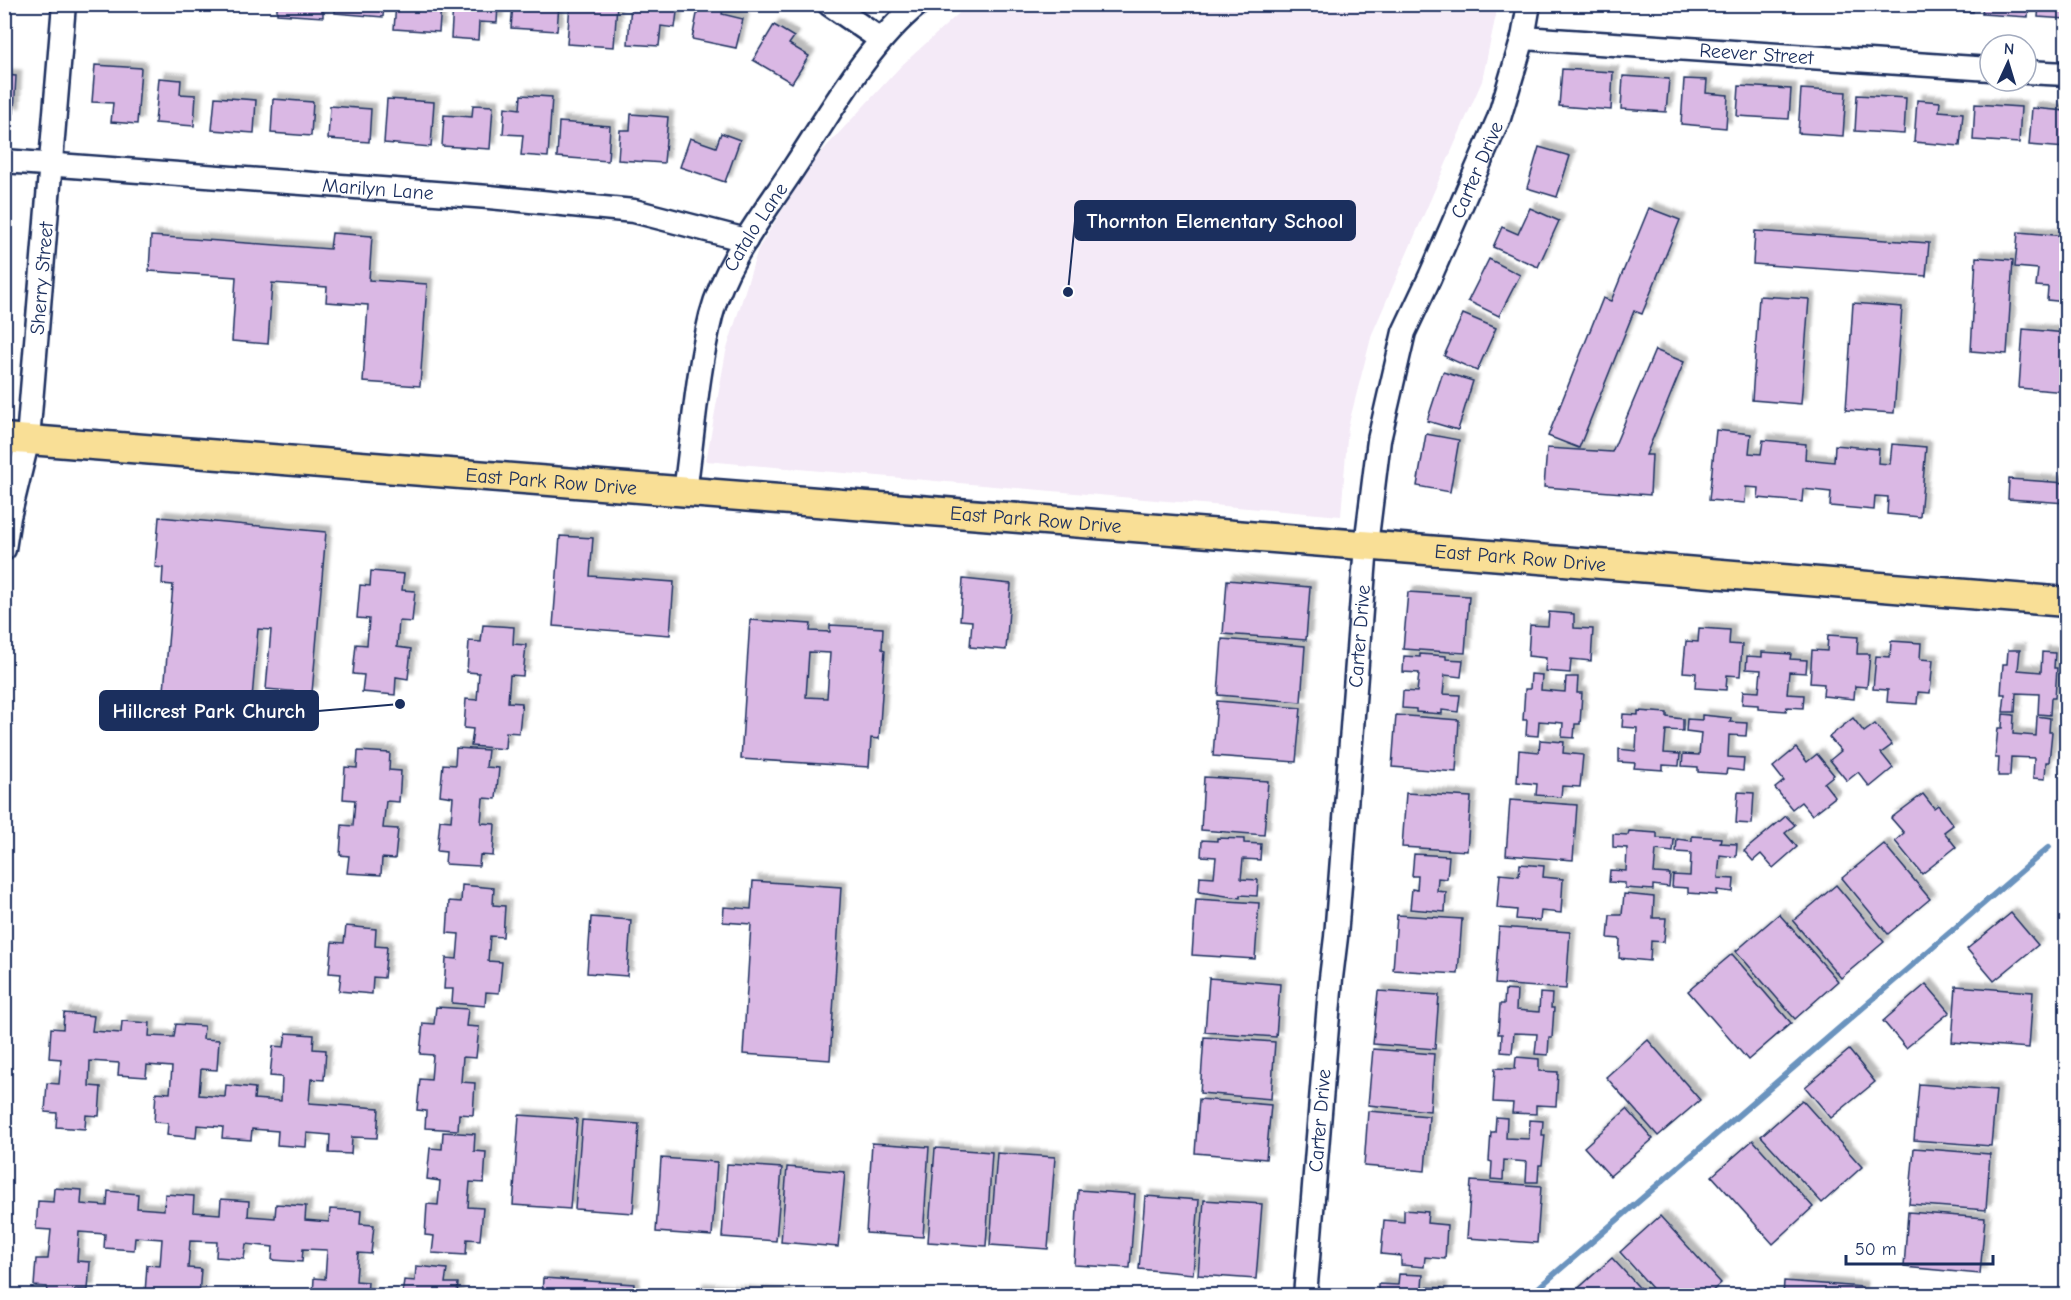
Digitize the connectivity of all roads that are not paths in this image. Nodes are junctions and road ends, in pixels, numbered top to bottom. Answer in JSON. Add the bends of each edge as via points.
{"nodes":[{"id":1,"x":64,"y":4,"type":"edge"},
{"id":2,"x":829,"y":4,"type":"edge"},
{"id":3,"x":918,"y":4,"type":"edge"},
{"id":4,"x":1529,"y":4,"type":"edge"},
{"id":5,"x":1523,"y":38,"type":"junction"},
{"id":6,"x":880,"y":39,"type":"junction"},
{"id":7,"x":1978,"y":68,"type":"edge"},
{"id":8,"x":2038,"y":73,"type":"edge"},
{"id":9,"x":2067,"y":74,"type":"edge"},
{"id":10,"x":4,"y":161,"type":"edge"},
{"id":11,"x":52,"y":164,"type":"junction"},
{"id":12,"x":746,"y":240,"type":"junction"},
{"id":13,"x":16,"y":439,"type":"edge"},
{"id":14,"x":685,"y":492,"type":"junction"},
{"id":15,"x":1366,"y":545,"type":"junction"},
{"id":16,"x":4,"y":549,"type":"edge"},
{"id":17,"x":2067,"y":602,"type":"edge"},
{"id":18,"x":1305,"y":1296,"type":"edge"}],
"edges":[{"from":1,"to":11,"type":"street","name":"Sherry Street"},
{"from":2,"to":6,"type":"street"},
{"from":3,"to":6,"type":"street","name":"Catalo Lane"},
{"from":4,"to":5,"type":"street","name":"Carter Drive"},
{"from":5,"to":7,"type":"street","name":"Reever Street"},
{"from":5,"to":15,"type":"street","name":"Carter Drive","via":[[1499,118],[1404,332],[1379,440]]},
{"from":6,"to":12,"type":"street","name":"Catalo Lane"},
{"from":8,"to":9,"type":"street"},
{"from":10,"to":11,"type":"street","name":"Marilyn Lane"},
{"from":11,"to":12,"type":"street","name":"Marilyn Lane","via":[[634,211]]},
{"from":11,"to":13,"type":"street","name":"Sherry Street"},
{"from":12,"to":14,"type":"street","name":"Catalo Lane","via":[[721,287],[711,316]]},
{"from":13,"to":14,"type":"main road","name":"East Park Row Drive"},
{"from":13,"to":16,"type":"street","name":"Sherry Street"},
{"from":14,"to":15,"type":"main road","name":"East Park Row Drive"},
{"from":15,"to":17,"type":"main road","name":"East Park Row Drive"},
{"from":15,"to":18,"type":"street","name":"Carter Drive"}]}
